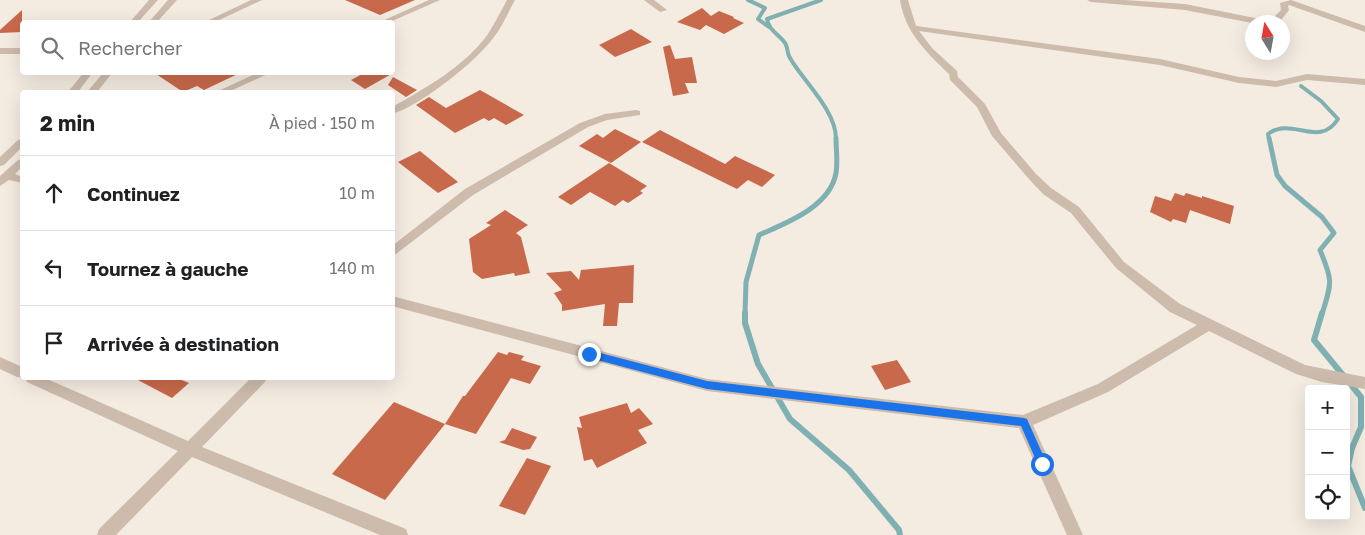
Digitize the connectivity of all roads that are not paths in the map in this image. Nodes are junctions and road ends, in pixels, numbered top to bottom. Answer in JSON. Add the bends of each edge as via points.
{"nodes":[{"id":1,"x":154,"y":0,"type":"edge"},
{"id":2,"x":173,"y":0,"type":"edge"},
{"id":3,"x":258,"y":0,"type":"edge"},
{"id":4,"x":436,"y":0,"type":"edge"},
{"id":5,"x":511,"y":0,"type":"edge"},
{"id":6,"x":648,"y":0,"type":"edge"},
{"id":7,"x":904,"y":0,"type":"edge"},
{"id":8,"x":1091,"y":0,"type":"edge"},
{"id":9,"x":663,"y":10,"type":"dead end"},
{"id":10,"x":136,"y":20,"type":"edge"},
{"id":11,"x":155,"y":20,"type":"edge"},
{"id":12,"x":213,"y":20,"type":"edge"},
{"id":13,"x":389,"y":20,"type":"edge"},
{"id":14,"x":914,"y":28,"type":"junction"},
{"id":15,"x":1365,"y":29,"type":"edge"},
{"id":16,"x":0,"y":51,"type":"edge"},
{"id":17,"x":20,"y":51,"type":"edge"},
{"id":18,"x":87,"y":75,"type":"edge"},
{"id":19,"x":106,"y":75,"type":"edge"},
{"id":20,"x":261,"y":75,"type":"edge"},
{"id":21,"x":1365,"y":82,"type":"edge"},
{"id":22,"x":75,"y":90,"type":"edge"},
{"id":23,"x":94,"y":90,"type":"edge"},
{"id":24,"x":226,"y":90,"type":"edge"},
{"id":25,"x":395,"y":109,"type":"edge"},
{"id":26,"x":636,"y":113,"type":"dead end"},
{"id":27,"x":20,"y":144,"type":"edge"},
{"id":28,"x":0,"y":163,"type":"edge"},
{"id":29,"x":20,"y":164,"type":"edge"},
{"id":30,"x":4,"y":179,"type":"edge"},
{"id":31,"x":20,"y":180,"type":"edge"},
{"id":32,"x":395,"y":251,"type":"edge"},
{"id":33,"x":395,"y":302,"type":"edge"},
{"id":34,"x":1207,"y":325,"type":"junction"},
{"id":35,"x":0,"y":363,"type":"edge"},
{"id":36,"x":20,"y":372,"type":"edge"},
{"id":37,"x":36,"y":380,"type":"edge"},
{"id":38,"x":258,"y":380,"type":"edge"},
{"id":39,"x":1365,"y":383,"type":"edge"},
{"id":40,"x":1024,"y":422,"type":"junction"},
{"id":41,"x":189,"y":448,"type":"junction"},
{"id":42,"x":105,"y":535,"type":"edge"},
{"id":43,"x":400,"y":535,"type":"edge"},
{"id":44,"x":1075,"y":535,"type":"edge"}],
"edges":[{"from":1,"to":10,"type":"street"},
{"from":2,"to":11,"type":"street"},
{"from":3,"to":12,"type":"street"},
{"from":4,"to":13,"type":"street"},
{"from":5,"to":25,"type":"street","via":[[491,35],[466,62]]},
{"from":6,"to":9,"type":"street"},
{"from":7,"to":14,"type":"street","via":[[906,14]]},
{"from":8,"to":15,"type":"street","via":[[1185,7],[1255,21],[1278,18],[1285,10],[1283,5],[1289,2]]},
{"from":14,"to":21,"type":"street","via":[[1160,62],[1239,80],[1276,84],[1307,77]]},
{"from":14,"to":34,"type":"street","via":[[932,54],[954,73],[953,78],[981,106],[996,134],[1042,186],[1075,210],[1120,265],[1175,308]]},
{"from":16,"to":17,"type":"street"},
{"from":18,"to":22,"type":"street"},
{"from":19,"to":23,"type":"street"},
{"from":20,"to":24,"type":"street"},
{"from":26,"to":32,"type":"street","via":[[605,117],[584,125],[469,192]]},
{"from":27,"to":28,"type":"street"},
{"from":29,"to":30,"type":"street"},
{"from":30,"to":31,"type":"street"},
{"from":33,"to":40,"type":"street","via":[[707,385]]},
{"from":34,"to":39,"type":"street","via":[[1301,370]]},
{"from":34,"to":40,"type":"street","via":[[1103,388]]},
{"from":35,"to":36,"type":"street"},
{"from":37,"to":41,"type":"street"},
{"from":38,"to":41,"type":"street"},
{"from":40,"to":44,"type":"street"},
{"from":41,"to":42,"type":"street"},
{"from":41,"to":43,"type":"street"}]}
